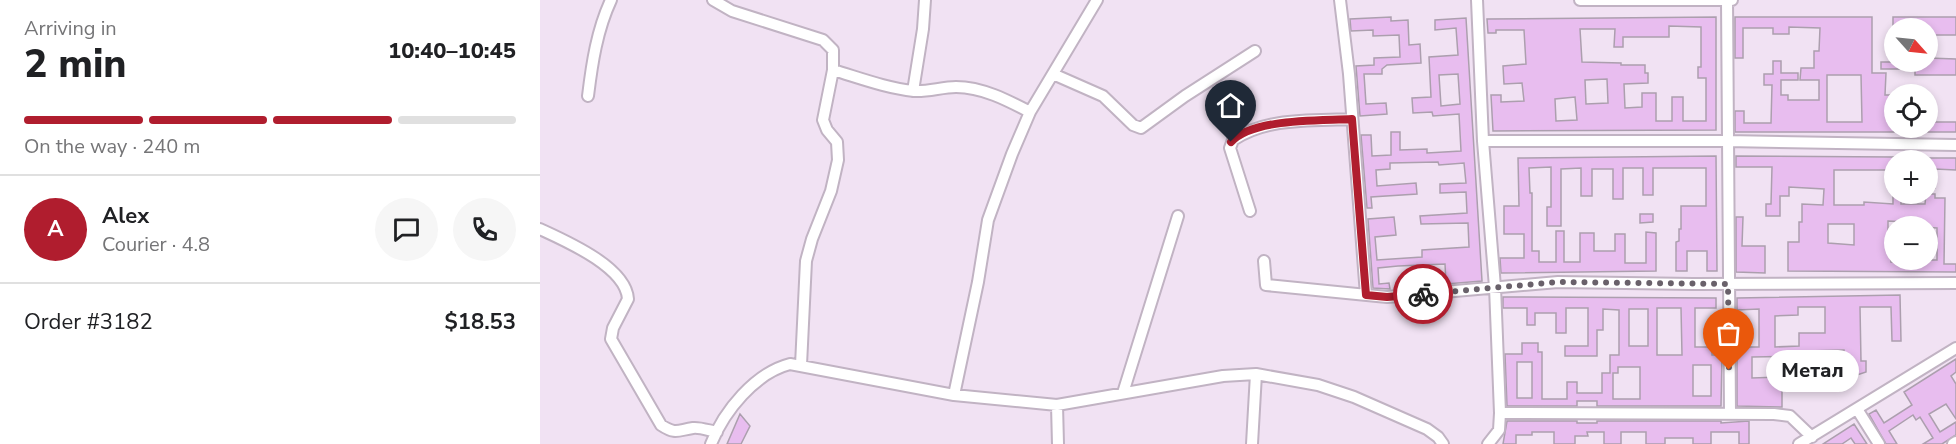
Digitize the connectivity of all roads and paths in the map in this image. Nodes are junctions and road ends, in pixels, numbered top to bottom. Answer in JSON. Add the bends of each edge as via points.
{"nodes":[{"id":1,"x":612,"y":0,"type":"edge"},
{"id":2,"x":712,"y":0,"type":"edge"},
{"id":3,"x":925,"y":0,"type":"edge"},
{"id":4,"x":1097,"y":0,"type":"edge"},
{"id":5,"x":1340,"y":0,"type":"edge"},
{"id":6,"x":1477,"y":0,"type":"edge"},
{"id":7,"x":1580,"y":0,"type":"edge"},
{"id":8,"x":1727,"y":0,"type":"edge"},
{"id":9,"x":1732,"y":0,"type":"edge"},
{"id":10,"x":728,"y":5,"type":"edge"},
{"id":11,"x":1255,"y":51,"type":"dead end"},
{"id":12,"x":833,"y":70,"type":"junction"},
{"id":13,"x":1053,"y":74,"type":"junction"},
{"id":14,"x":913,"y":90,"type":"junction"},
{"id":15,"x":588,"y":96,"type":"dead end"},
{"id":16,"x":1030,"y":112,"type":"junction"},
{"id":17,"x":1352,"y":119,"type":"junction"},
{"id":18,"x":1483,"y":141,"type":"junction"},
{"id":19,"x":1727,"y":141,"type":"junction"},
{"id":20,"x":1956,"y":145,"type":"edge"},
{"id":21,"x":1250,"y":211,"type":"dead end"},
{"id":22,"x":1178,"y":216,"type":"dead end"},
{"id":23,"x":540,"y":229,"type":"edge"},
{"id":24,"x":1264,"y":261,"type":"dead end"},
{"id":25,"x":1956,"y":283,"type":"edge"},
{"id":26,"x":1728,"y":284,"type":"junction"},
{"id":27,"x":1495,"y":287,"type":"junction"},
{"id":28,"x":1366,"y":295,"type":"junction"},
{"id":29,"x":1956,"y":348,"type":"edge"},
{"id":30,"x":801,"y":365,"type":"junction"},
{"id":31,"x":1256,"y":374,"type":"junction"},
{"id":32,"x":1123,"y":393,"type":"junction"},
{"id":33,"x":954,"y":395,"type":"junction"},
{"id":34,"x":1057,"y":405,"type":"junction"},
{"id":35,"x":1857,"y":409,"type":"junction"},
{"id":36,"x":1500,"y":413,"type":"junction"},
{"id":37,"x":1730,"y":413,"type":"junction"},
{"id":38,"x":717,"y":432,"type":"junction"},
{"id":39,"x":1812,"y":437,"type":"junction"},
{"id":40,"x":711,"y":444,"type":"edge"},
{"id":41,"x":1058,"y":444,"type":"edge"},
{"id":42,"x":1252,"y":444,"type":"edge"},
{"id":43,"x":1443,"y":444,"type":"edge"},
{"id":44,"x":1488,"y":444,"type":"edge"},
{"id":45,"x":1799,"y":444,"type":"edge"},
{"id":46,"x":1879,"y":444,"type":"edge"}],
"edges":[{"from":1,"to":15,"type":"street","via":[[600,31]]},
{"from":2,"to":10,"type":"street"},
{"from":3,"to":14,"type":"street"},
{"from":4,"to":13,"type":"street"},
{"from":5,"to":17,"type":"street"},
{"from":6,"to":18,"type":"street"},
{"from":7,"to":8,"type":"street"},
{"from":8,"to":9,"type":"street"},
{"from":8,"to":19,"type":"street"},
{"from":10,"to":12,"type":"street","via":[[823,39],[833,50]]},
{"from":11,"to":13,"type":"street","via":[[1141,128],[1103,96]]},
{"from":12,"to":14,"type":"street"},
{"from":12,"to":30,"type":"street","via":[[823,120],[837,142],[838,160],[806,261]]},
{"from":13,"to":16,"type":"street"},
{"from":14,"to":16,"type":"street","via":[[971,88]]},
{"from":16,"to":33,"type":"street","via":[[988,220]]},
{"from":17,"to":21,"type":"street","via":[[1274,124],[1233,140],[1230,148]]},
{"from":17,"to":28,"type":"street"},
{"from":18,"to":19,"type":"street"},
{"from":18,"to":27,"type":"street"},
{"from":19,"to":20,"type":"street"},
{"from":19,"to":26,"type":"street"},
{"from":22,"to":32,"type":"street"},
{"from":23,"to":38,"type":"street","via":[[567,241],[611,270],[622,282],[628,299],[611,339],[661,425],[672,431],[696,427]]},
{"from":24,"to":28,"type":"street","via":[[1266,285]]},
{"from":25,"to":26,"type":"street"},
{"from":26,"to":27,"type":"street","via":[[1558,282]]},
{"from":26,"to":37,"type":"street"},
{"from":27,"to":28,"type":"street","via":[[1387,297]]},
{"from":27,"to":36,"type":"street"},
{"from":29,"to":35,"type":"street"},
{"from":30,"to":33,"type":"street"},
{"from":30,"to":38,"type":"street","via":[[776,369],[750,387]]},
{"from":31,"to":32,"type":"street"},
{"from":31,"to":42,"type":"street"},
{"from":31,"to":43,"type":"street","via":[[1318,385],[1354,397],[1427,429]]},
{"from":32,"to":34,"type":"street"},
{"from":33,"to":34,"type":"street"},
{"from":34,"to":41,"type":"street"},
{"from":35,"to":39,"type":"street"},
{"from":35,"to":46,"type":"street"},
{"from":36,"to":37,"type":"street"},
{"from":36,"to":44,"type":"street","via":[[1498,430]]},
{"from":37,"to":39,"type":"street","via":[[1788,415]]},
{"from":38,"to":40,"type":"street"},
{"from":39,"to":45,"type":"street"}]}
